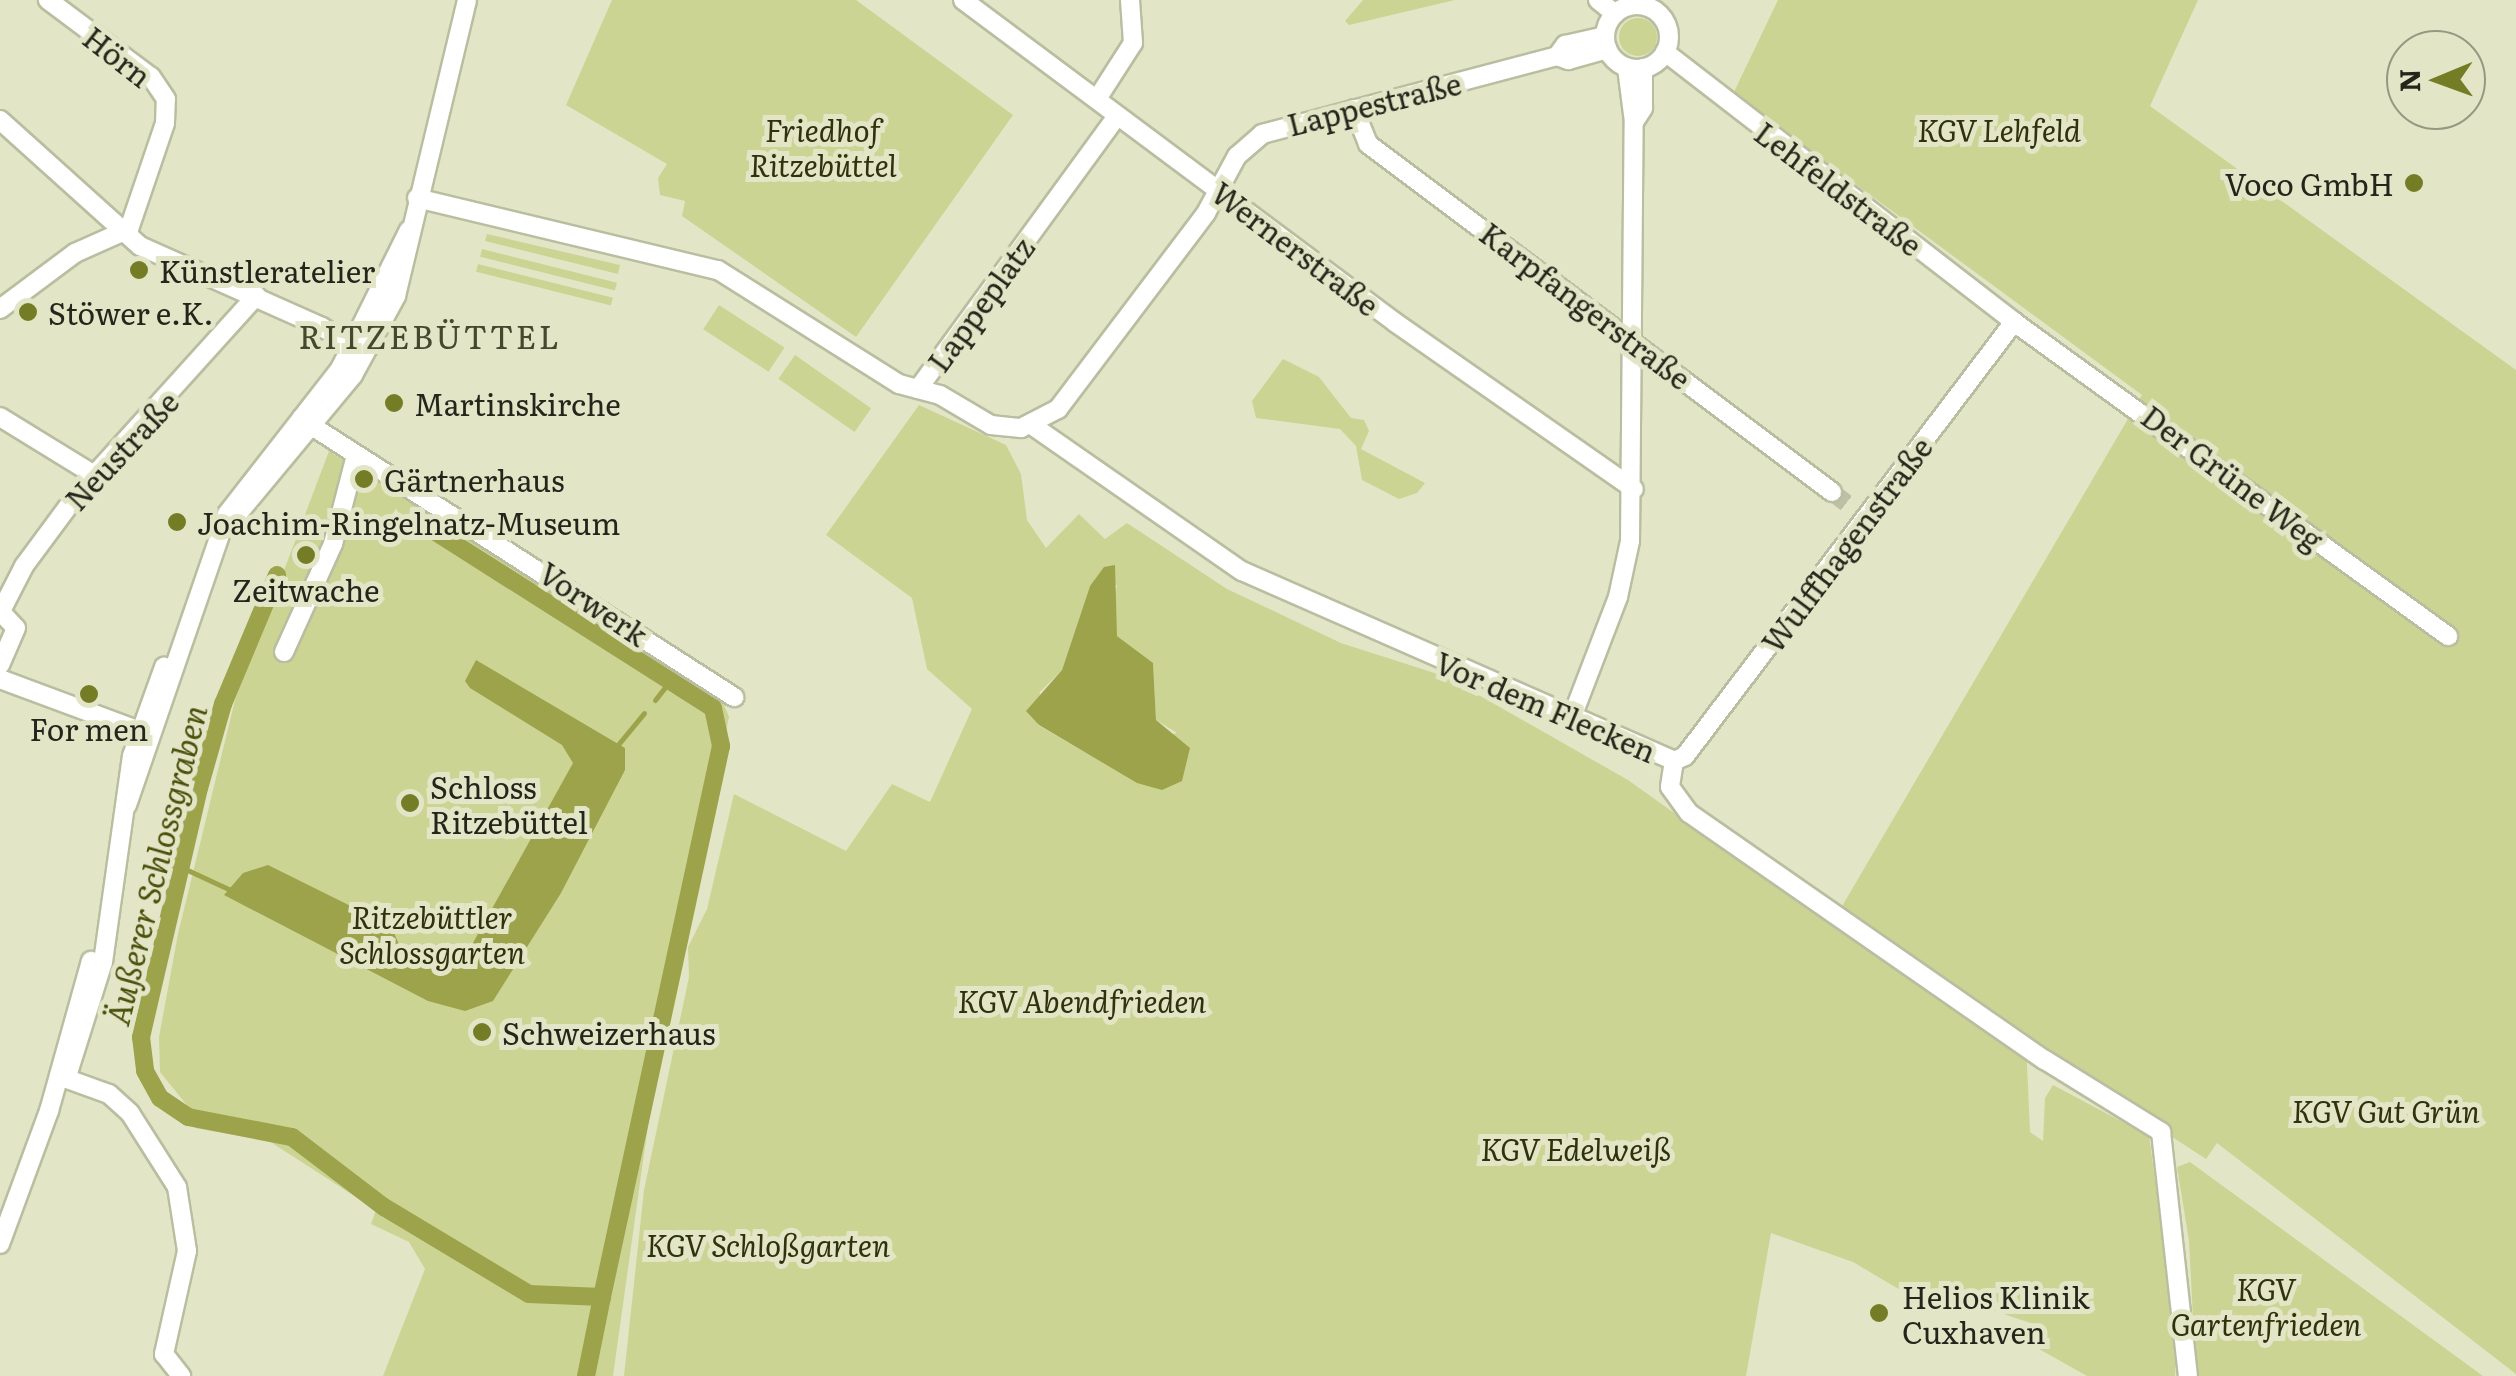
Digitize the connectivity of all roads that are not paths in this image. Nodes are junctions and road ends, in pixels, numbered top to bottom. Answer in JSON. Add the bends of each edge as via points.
{"nodes":[{"id":1,"x":48,"y":0,"type":"edge"},
{"id":2,"x":467,"y":0,"type":"edge"},
{"id":3,"x":963,"y":0,"type":"edge"},
{"id":4,"x":1130,"y":0,"type":"edge"},
{"id":5,"x":1598,"y":0,"type":"edge"},
{"id":6,"x":1621,"y":7,"type":"edge"},
{"id":7,"x":1607,"y":43,"type":"junction"},
{"id":8,"x":1665,"y":52,"type":"junction"},
{"id":9,"x":1635,"y":68,"type":"junction"},
{"id":10,"x":1096,"y":99,"type":"junction"},
{"id":11,"x":1354,"y":109,"type":"junction"},
{"id":12,"x":1116,"y":116,"type":"junction"},
{"id":13,"x":0,"y":120,"type":"edge"},
{"id":14,"x":1218,"y":191,"type":"junction"},
{"id":15,"x":418,"y":198,"type":"junction"},
{"id":16,"x":121,"y":232,"type":"junction"},
{"id":17,"x":256,"y":296,"type":"junction"},
{"id":18,"x":0,"y":309,"type":"edge"},
{"id":19,"x":2014,"y":322,"type":"junction"},
{"id":20,"x":1632,"y":337,"type":"junction"},
{"id":21,"x":360,"y":351,"type":"junction"},
{"id":22,"x":918,"y":389,"type":"junction"},
{"id":23,"x":0,"y":417,"type":"edge"},
{"id":24,"x":305,"y":422,"type":"junction"},
{"id":25,"x":1033,"y":426,"type":"junction"},
{"id":26,"x":356,"y":455,"type":"junction"},
{"id":27,"x":96,"y":476,"type":"junction"},
{"id":28,"x":1634,"y":489,"type":"junction"},
{"id":29,"x":1832,"y":492,"type":"tunnel mouth"},
{"id":30,"x":1850,"y":506,"type":"tunnel mouth"},
{"id":31,"x":1866,"y":518,"type":"junction"},
{"id":32,"x":0,"y":612,"type":"edge"},
{"id":33,"x":2448,"y":636,"type":"dead end"},
{"id":34,"x":284,"y":652,"type":"dead end"},
{"id":35,"x":0,"y":665,"type":"edge"},
{"id":36,"x":0,"y":679,"type":"edge"},
{"id":37,"x":734,"y":696,"type":"dead end"},
{"id":38,"x":1572,"y":717,"type":"junction"},
{"id":39,"x":132,"y":728,"type":"dead end"},
{"id":40,"x":1674,"y":762,"type":"junction"},
{"id":41,"x":59,"y":1076,"type":"junction"},
{"id":42,"x":6,"y":1216,"type":"edge"},
{"id":43,"x":0,"y":1244,"type":"edge"},
{"id":44,"x":181,"y":1376,"type":"edge"},
{"id":45,"x":2188,"y":1376,"type":"edge"}],
"edges":[{"from":1,"to":16,"type":"street","name":"Hörn","via":[[151,77],[166,100],[144,192],[133,223]]},
{"from":2,"to":15,"type":"street"},
{"from":3,"to":10,"type":"street","name":"Wernerstraße"},
{"from":4,"to":10,"type":"street","via":[[1133,43]]},
{"from":5,"to":6,"type":"street"},
{"from":6,"to":7,"type":"street"},
{"from":6,"to":8,"type":"street","via":[[1646,6],[1664,20]]},
{"from":7,"to":9,"type":"street"},
{"from":7,"to":11,"type":"street","name":"Lappestraße","via":[[1568,60],[1557,56]]},
{"from":8,"to":9,"type":"street"},
{"from":8,"to":19,"type":"street","name":"Lehfeldstraße"},
{"from":9,"to":20,"type":"street"},
{"from":10,"to":12,"type":"street","name":"Wernerstraße"},
{"from":11,"to":14,"type":"street","name":"Lappestraße","via":[[1262,134],[1237,156]]},
{"from":11,"to":20,"type":"street","name":"Karpfangerstraße","via":[[1368,144]]},
{"from":12,"to":14,"type":"street","name":"Wernerstraße"},
{"from":12,"to":22,"type":"street","name":"Lappeplatz"},
{"from":13,"to":16,"type":"street"},
{"from":14,"to":25,"type":"street","via":[[1058,409]]},
{"from":14,"to":28,"type":"street","name":"Wernerstraße"},
{"from":15,"to":21,"type":"street","via":[[396,296]]},
{"from":15,"to":22,"type":"street","via":[[718,270],[899,384]]},
{"from":16,"to":17,"type":"street"},
{"from":16,"to":18,"type":"street","via":[[75,253]]},
{"from":17,"to":21,"type":"street"},
{"from":17,"to":27,"type":"street","name":"Neustraße"},
{"from":19,"to":31,"type":"street","name":"Wulffhagenstraße"},
{"from":19,"to":33,"type":"street","name":"Der Grüne Weg"},
{"from":20,"to":28,"type":"street"},
{"from":20,"to":29,"type":"street","name":"Karpfangerstraße"},
{"from":21,"to":24,"type":"street"},
{"from":22,"to":25,"type":"street","name":"Lappeplatz","via":[[996,426]]},
{"from":23,"to":27,"type":"street"},
{"from":24,"to":26,"type":"street","name":"Vorwerk"},
{"from":24,"to":41,"type":"street","via":[[220,533],[182,634],[127,806],[101,950],[76,1003]]},
{"from":25,"to":38,"type":"street","name":"Vor dem Flecken","via":[[1242,570]]},
{"from":26,"to":34,"type":"street","via":[[333,544]]},
{"from":26,"to":37,"type":"street","name":"Vorwerk"},
{"from":27,"to":32,"type":"street","name":"Neustraße","via":[[24,566]]},
{"from":28,"to":38,"type":"street","via":[[1625,570]]},
{"from":30,"to":31,"type":"street"},
{"from":31,"to":40,"type":"street","name":"Wulffhagenstraße"},
{"from":32,"to":35,"type":"street","via":[[16,628]]},
{"from":36,"to":39,"type":"street"},
{"from":38,"to":40,"type":"street","name":"Vor dem Flecken"},
{"from":40,"to":45,"type":"street","name":"Vor dem Flecken","via":[[1670,787],[1689,813],[2045,1060],[2161,1132]]},
{"from":41,"to":42,"type":"street"},
{"from":41,"to":44,"type":"street","via":[[109,1094],[130,1113],[176,1187],[187,1251],[164,1354]]},
{"from":42,"to":43,"type":"street"}]}
